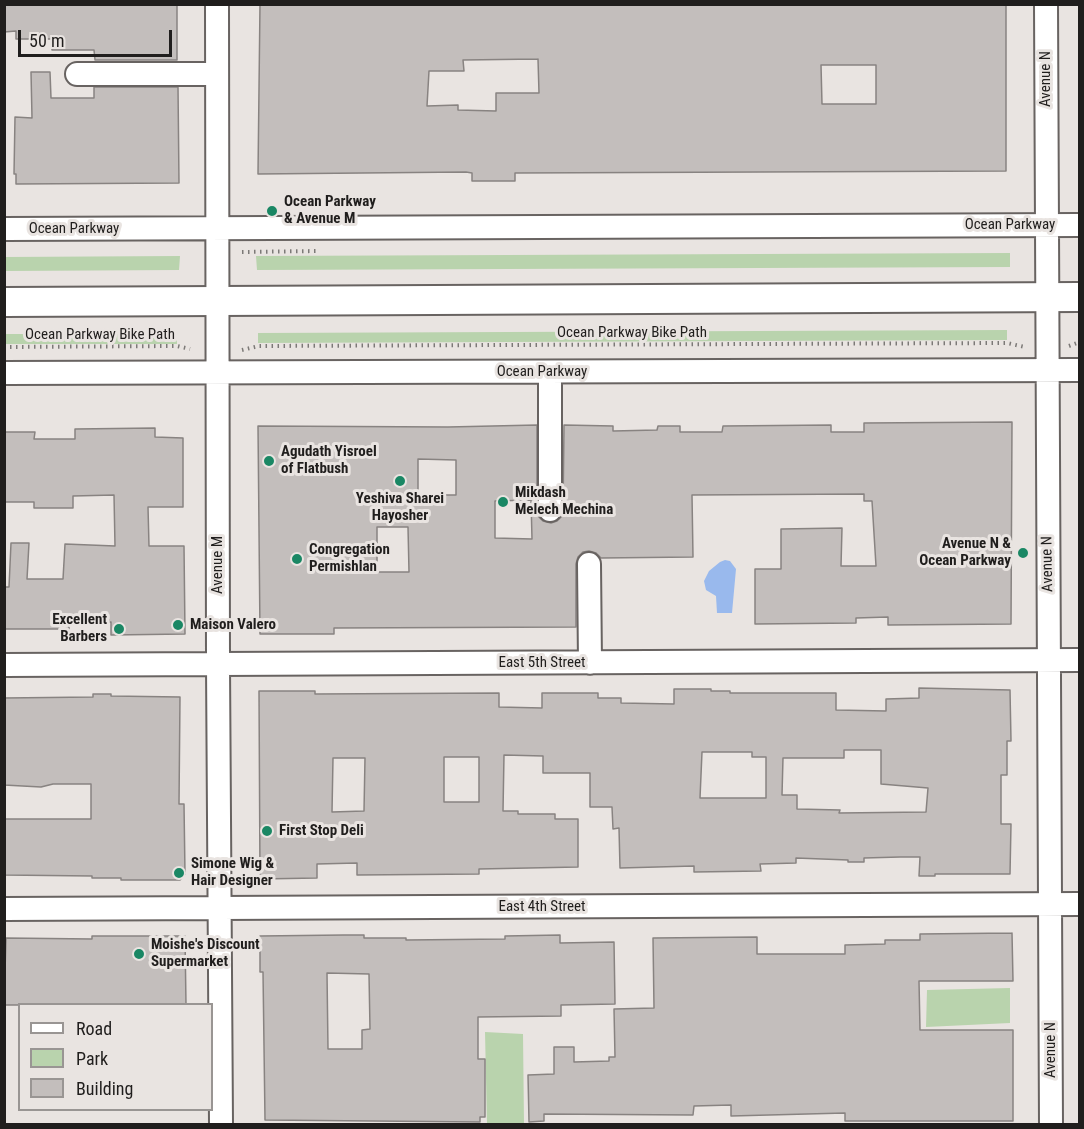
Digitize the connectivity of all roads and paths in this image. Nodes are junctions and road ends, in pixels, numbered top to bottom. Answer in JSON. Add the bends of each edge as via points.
{"nodes":[{"id":1,"x":217,"y":4,"type":"edge"},
{"id":2,"x":1046,"y":4,"type":"edge"},
{"id":3,"x":77,"y":74,"type":"dead end"},
{"id":4,"x":217,"y":74,"type":"junction"},
{"id":5,"x":1047,"y":225,"type":"junction"},
{"id":6,"x":1080,"y":225,"type":"edge"},
{"id":7,"x":4,"y":229,"type":"edge"},
{"id":8,"x":217,"y":229,"type":"junction"},
{"id":9,"x":1047,"y":297,"type":"junction"},
{"id":10,"x":1080,"y":297,"type":"edge"},
{"id":11,"x":218,"y":301,"type":"junction"},
{"id":12,"x":4,"y":302,"type":"edge"},
{"id":13,"x":1080,"y":342,"type":"edge"},
{"id":14,"x":4,"y":347,"type":"edge"},
{"id":15,"x":1024,"y":347,"type":"dead end"},
{"id":16,"x":1066,"y":347,"type":"dead end"},
{"id":17,"x":196,"y":351,"type":"dead end"},
{"id":18,"x":240,"y":351,"type":"dead end"},
{"id":19,"x":1047,"y":370,"type":"junction"},
{"id":20,"x":1080,"y":370,"type":"edge"},
{"id":21,"x":219,"y":372,"type":"junction"},
{"id":22,"x":550,"y":372,"type":"junction"},
{"id":23,"x":4,"y":373,"type":"edge"},
{"id":24,"x":549,"y":510,"type":"dead end"},
{"id":25,"x":589,"y":564,"type":"dead end"},
{"id":26,"x":1049,"y":660,"type":"junction"},
{"id":27,"x":1080,"y":660,"type":"edge"},
{"id":28,"x":590,"y":663,"type":"junction"},
{"id":29,"x":4,"y":665,"type":"edge"},
{"id":30,"x":218,"y":665,"type":"junction"},
{"id":31,"x":1050,"y":904,"type":"junction"},
{"id":32,"x":1080,"y":904,"type":"edge"},
{"id":33,"x":220,"y":908,"type":"junction"},
{"id":34,"x":4,"y":909,"type":"edge"},
{"id":35,"x":221,"y":1125,"type":"edge"},
{"id":36,"x":1052,"y":1125,"type":"edge"}],
"edges":[{"from":1,"to":4,"type":"street","name":"Avenue M"},
{"from":2,"to":5,"type":"street","name":"Avenue N"},
{"from":3,"to":4,"type":"street"},
{"from":4,"to":8,"type":"street","name":"Avenue M"},
{"from":5,"to":6,"type":"street","name":"Ocean Parkway"},
{"from":5,"to":8,"type":"street","name":"Ocean Parkway"},
{"from":5,"to":9,"type":"street","name":"Avenue N"},
{"from":7,"to":8,"type":"street","name":"Ocean Parkway"},
{"from":8,"to":11,"type":"street","name":"Avenue M"},
{"from":9,"to":10,"type":"main road"},
{"from":9,"to":11,"type":"main road"},
{"from":9,"to":19,"type":"street","name":"Avenue N"},
{"from":11,"to":12,"type":"main road"},
{"from":11,"to":21,"type":"street","name":"Avenue M"},
{"from":13,"to":16,"type":"path"},
{"from":14,"to":17,"type":"path","name":"Ocean Parkway Bike Path","via":[[177,346]]},
{"from":15,"to":18,"type":"path","name":"Ocean Parkway Bike Path","via":[[1007,343],[259,346]]},
{"from":19,"to":20,"type":"street","name":"Ocean Parkway"},
{"from":19,"to":22,"type":"street","name":"Ocean Parkway"},
{"from":19,"to":26,"type":"street","name":"Avenue N"},
{"from":21,"to":22,"type":"street","name":"Ocean Parkway"},
{"from":21,"to":23,"type":"street","name":"Ocean Parkway"},
{"from":21,"to":30,"type":"street","name":"Avenue M"},
{"from":22,"to":24,"type":"street"},
{"from":25,"to":28,"type":"street"},
{"from":26,"to":27,"type":"street","name":"East 5th Street"},
{"from":26,"to":28,"type":"street","name":"East 5th Street"},
{"from":26,"to":31,"type":"street","name":"Avenue N"},
{"from":28,"to":30,"type":"street","name":"East 5th Street"},
{"from":29,"to":30,"type":"street","name":"East 5th Street"},
{"from":30,"to":33,"type":"street","name":"Avenue M"},
{"from":31,"to":32,"type":"street","name":"East 4th Street"},
{"from":31,"to":33,"type":"street","name":"East 4th Street"},
{"from":31,"to":36,"type":"street","name":"Avenue N"},
{"from":33,"to":34,"type":"street","name":"East 4th Street"},
{"from":33,"to":35,"type":"street","name":"Avenue M"}]}
